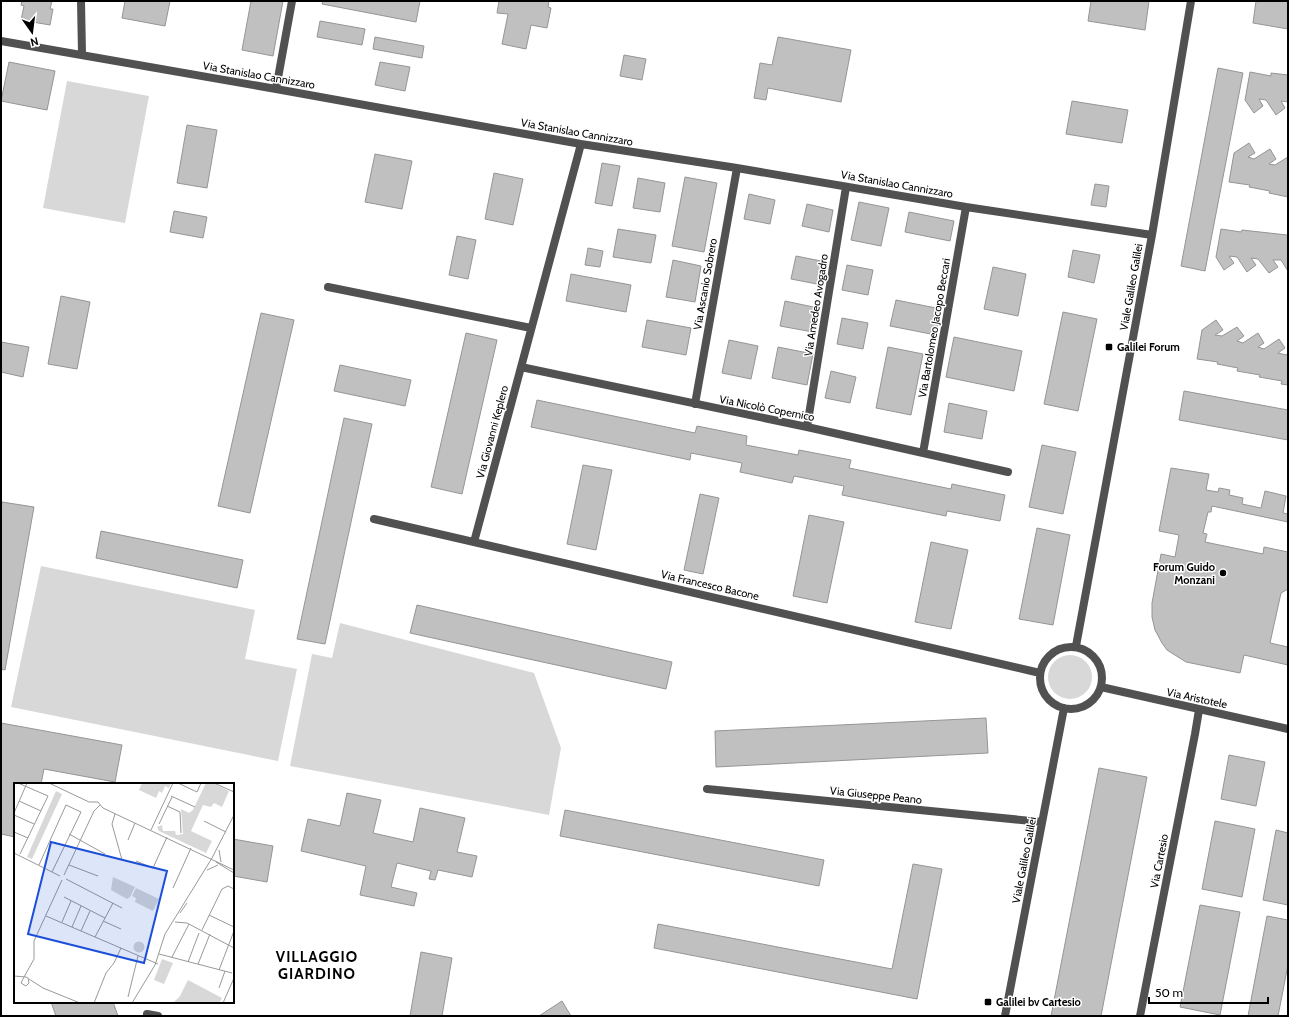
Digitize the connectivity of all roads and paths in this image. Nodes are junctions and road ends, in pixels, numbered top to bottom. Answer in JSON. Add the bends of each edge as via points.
{"nodes":[{"id":1,"x":81,"y":1,"type":"edge"},
{"id":2,"x":292,"y":1,"type":"edge"},
{"id":3,"x":1191,"y":1,"type":"edge"},
{"id":4,"x":1,"y":41,"type":"edge"},
{"id":5,"x":82,"y":54,"type":"junction"},
{"id":6,"x":276,"y":89,"type":"junction"},
{"id":7,"x":581,"y":144,"type":"junction"},
{"id":8,"x":737,"y":168,"type":"junction"},
{"id":9,"x":846,"y":187,"type":"junction"},
{"id":10,"x":966,"y":207,"type":"junction"},
{"id":11,"x":1152,"y":236,"type":"junction"},
{"id":12,"x":328,"y":287,"type":"dead end"},
{"id":13,"x":531,"y":328,"type":"junction"},
{"id":14,"x":521,"y":368,"type":"junction"},
{"id":15,"x":695,"y":404,"type":"junction"},
{"id":16,"x":807,"y":427,"type":"junction"},
{"id":17,"x":924,"y":453,"type":"junction"},
{"id":18,"x":1008,"y":472,"type":"dead end"},
{"id":19,"x":374,"y":519,"type":"dead end"},
{"id":20,"x":474,"y":542,"type":"junction"},
{"id":21,"x":1076,"y":646,"type":"junction"},
{"id":22,"x":1040,"y":673,"type":"junction"},
{"id":23,"x":1101,"y":687,"type":"junction"},
{"id":24,"x":1064,"y":708,"type":"junction"},
{"id":25,"x":1199,"y":710,"type":"junction"},
{"id":26,"x":1288,"y":729,"type":"edge"},
{"id":27,"x":707,"y":790,"type":"dead end"},
{"id":28,"x":1042,"y":822,"type":"junction"},
{"id":29,"x":147,"y":1016,"type":"edge"},
{"id":30,"x":158,"y":1016,"type":"edge"},
{"id":31,"x":1005,"y":1016,"type":"edge"},
{"id":32,"x":1140,"y":1016,"type":"edge"}],
"edges":[{"from":1,"to":5,"type":"street"},
{"from":2,"to":6,"type":"street"},
{"from":3,"to":11,"type":"street","name":"Viale Galileo Galilei"},
{"from":4,"to":5,"type":"street","name":"Via Stanislao Cannizzaro"},
{"from":5,"to":6,"type":"street","name":"Via Stanislao Cannizzaro"},
{"from":6,"to":7,"type":"street","name":"Via Stanislao Cannizzaro"},
{"from":7,"to":8,"type":"street","name":"Via Stanislao Cannizzaro"},
{"from":7,"to":13,"type":"street","name":"Via Giovanni Keplero"},
{"from":8,"to":9,"type":"street","name":"Via Stanislao Cannizzaro"},
{"from":8,"to":15,"type":"street","name":"Via Ascanio Sobrero"},
{"from":9,"to":10,"type":"street","name":"Via Stanislao Cannizzaro"},
{"from":9,"to":16,"type":"street","name":"Via Amedeo Avogadro"},
{"from":10,"to":11,"type":"street","name":"Via Stanislao Cannizzaro"},
{"from":10,"to":17,"type":"street","name":"Via Bartolomeo Jacopo Beccari"},
{"from":11,"to":21,"type":"street","name":"Viale Galileo Galilei"},
{"from":12,"to":13,"type":"street"},
{"from":13,"to":14,"type":"street","name":"Via Giovanni Keplero"},
{"from":14,"to":15,"type":"street","name":"Via Nicolò Copernico"},
{"from":14,"to":20,"type":"street","name":"Via Giovanni Keplero"},
{"from":15,"to":16,"type":"street","name":"Via Nicolò Copernico"},
{"from":16,"to":17,"type":"street","name":"Via Nicolò Copernico"},
{"from":17,"to":18,"type":"street","name":"Via Nicolò Copernico"},
{"from":19,"to":20,"type":"street","name":"Via Francesco Bacone"},
{"from":20,"to":22,"type":"street","name":"Via Francesco Bacone"},
{"from":21,"to":22,"type":"street","via":[[1060,648],[1052,653],[1044,661]]},
{"from":21,"to":23,"type":"street","via":[[1085,649],[1098,661],[1102,674]]},
{"from":22,"to":24,"type":"street","via":[[1044,694],[1051,702]]},
{"from":23,"to":24,"type":"street","via":[[1086,705],[1076,709]]},
{"from":23,"to":25,"type":"street","name":"Via Aristotele"},
{"from":24,"to":28,"type":"street","name":"Viale Galileo Galilei"},
{"from":25,"to":26,"type":"street","name":"Via Aristotele"},
{"from":25,"to":32,"type":"street","name":"Via Cartesio"},
{"from":27,"to":28,"type":"street","name":"Via Giuseppe Peano"},
{"from":28,"to":31,"type":"street","name":"Viale Galileo Galilei"},
{"from":29,"to":30,"type":"street"}]}
